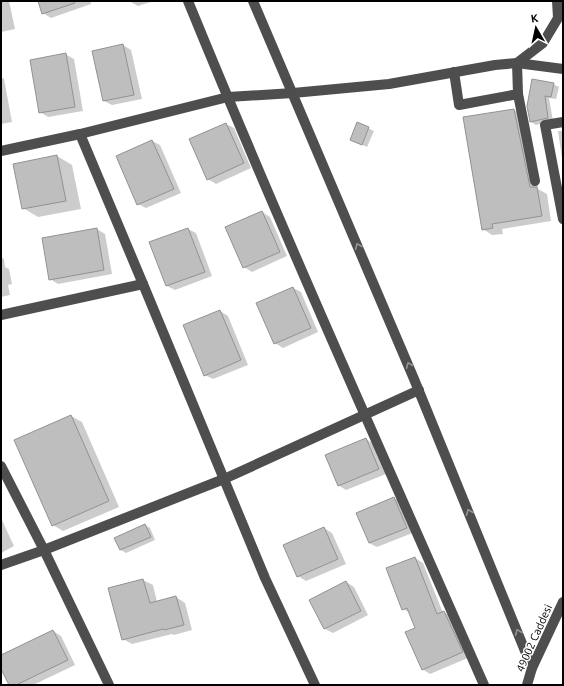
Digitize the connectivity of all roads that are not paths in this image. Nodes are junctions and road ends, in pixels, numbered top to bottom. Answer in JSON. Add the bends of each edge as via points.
{"nodes":[{"id":1,"x":188,"y":1,"type":"edge"},
{"id":2,"x":253,"y":1,"type":"edge"},
{"id":3,"x":557,"y":1,"type":"edge"},
{"id":4,"x":560,"y":22,"type":"edge"},
{"id":5,"x":517,"y":63,"type":"junction"},
{"id":6,"x":563,"y":69,"type":"edge"},
{"id":7,"x":454,"y":72,"type":"junction"},
{"id":8,"x":293,"y":93,"type":"junction"},
{"id":9,"x":518,"y":94,"type":"junction"},
{"id":10,"x":228,"y":97,"type":"junction"},
{"id":11,"x":563,"y":122,"type":"edge"},
{"id":12,"x":80,"y":134,"type":"junction"},
{"id":13,"x":1,"y":151,"type":"edge"},
{"id":14,"x":535,"y":181,"type":"dead end"},
{"id":15,"x":563,"y":219,"type":"edge"},
{"id":16,"x":143,"y":284,"type":"junction"},
{"id":17,"x":1,"y":315,"type":"edge"},
{"id":18,"x":419,"y":390,"type":"junction"},
{"id":19,"x":365,"y":415,"type":"junction"},
{"id":20,"x":1,"y":466,"type":"edge"},
{"id":21,"x":224,"y":479,"type":"junction"},
{"id":22,"x":44,"y":550,"type":"junction"},
{"id":23,"x":1,"y":565,"type":"edge"},
{"id":24,"x":563,"y":602,"type":"edge"},
{"id":25,"x":532,"y":668,"type":"junction"},
{"id":26,"x":109,"y":685,"type":"edge"},
{"id":27,"x":315,"y":685,"type":"edge"},
{"id":28,"x":484,"y":685,"type":"edge"},
{"id":29,"x":527,"y":685,"type":"edge"}],
"edges":[{"from":1,"to":10,"type":"street"},
{"from":2,"to":8,"type":"street"},
{"from":3,"to":4,"type":"street"},
{"from":4,"to":5,"type":"street","via":[[543,43]]},
{"from":5,"to":6,"type":"street"},
{"from":5,"to":7,"type":"street"},
{"from":5,"to":9,"type":"street"},
{"from":7,"to":8,"type":"street","via":[[390,84]]},
{"from":7,"to":9,"type":"street","via":[[459,105]]},
{"from":8,"to":10,"type":"street"},
{"from":18,"to":8,"type":"street","one_way":true},
{"from":9,"to":14,"type":"street"},
{"from":10,"to":12,"type":"street"},
{"from":10,"to":19,"type":"street"},
{"from":11,"to":15,"type":"street","via":[[545,125]]},
{"from":12,"to":13,"type":"street"},
{"from":12,"to":16,"type":"street"},
{"from":16,"to":17,"type":"street"},
{"from":16,"to":21,"type":"street"},
{"from":18,"to":19,"type":"street"},
{"from":25,"to":18,"type":"street","one_way":true},
{"from":19,"to":21,"type":"street"},
{"from":19,"to":28,"type":"street"},
{"from":20,"to":22,"type":"street"},
{"from":21,"to":22,"type":"street"},
{"from":21,"to":27,"type":"street","via":[[265,578]]},
{"from":22,"to":23,"type":"street"},
{"from":22,"to":26,"type":"street"},
{"from":24,"to":25,"type":"street","name":"49002 Caddesi"},
{"from":25,"to":29,"type":"street","name":"49002 Caddesi"}]}
